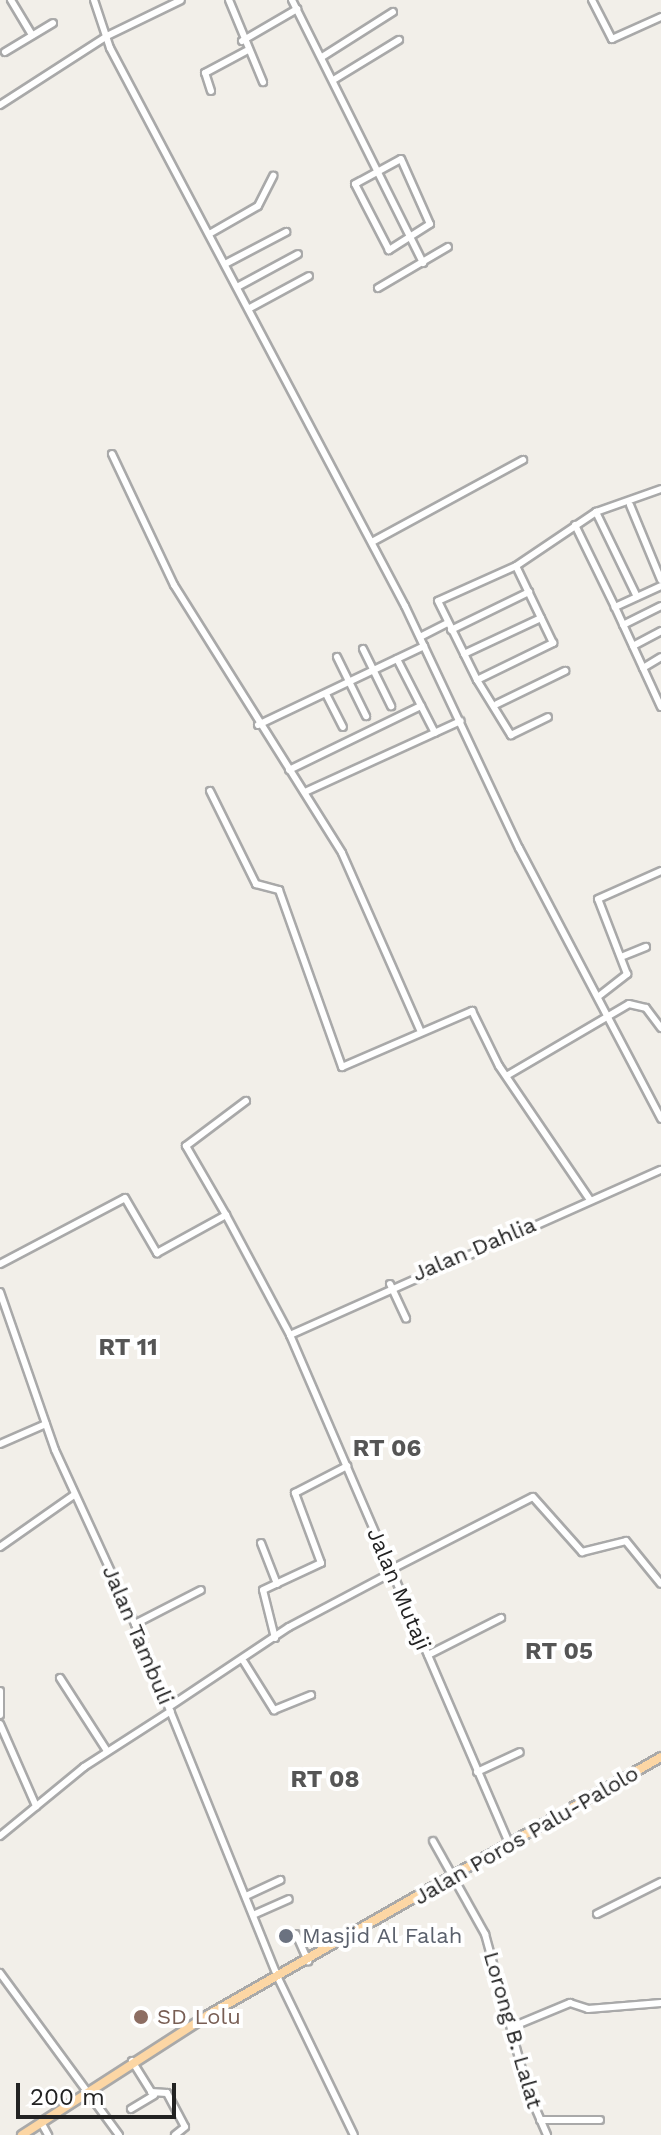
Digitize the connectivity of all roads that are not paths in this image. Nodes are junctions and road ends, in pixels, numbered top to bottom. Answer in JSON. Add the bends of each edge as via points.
{"nodes":[{"id":1,"x":11,"y":0,"type":"edge"},
{"id":2,"x":94,"y":0,"type":"edge"},
{"id":3,"x":181,"y":0,"type":"edge"},
{"id":4,"x":229,"y":0,"type":"edge"},
{"id":5,"x":292,"y":0,"type":"edge"},
{"id":6,"x":592,"y":0,"type":"edge"},
{"id":7,"x":297,"y":9,"type":"junction"},
{"id":8,"x":393,"y":12,"type":"dead end"},
{"id":9,"x":661,"y":17,"type":"edge"},
{"id":10,"x":53,"y":23,"type":"dead end"},
{"id":11,"x":32,"y":35,"type":"junction"},
{"id":12,"x":107,"y":36,"type":"junction"},
{"id":13,"x":399,"y":40,"type":"dead end"},
{"id":14,"x":242,"y":41,"type":"junction"},
{"id":15,"x":246,"y":51,"type":"junction"},
{"id":16,"x":5,"y":52,"type":"dead end"},
{"id":17,"x":322,"y":57,"type":"junction"},
{"id":18,"x":335,"y":79,"type":"junction"},
{"id":19,"x":263,"y":82,"type":"dead end"},
{"id":20,"x":211,"y":91,"type":"dead end"},
{"id":21,"x":0,"y":105,"type":"edge"},
{"id":22,"x":381,"y":167,"type":"junction"},
{"id":23,"x":273,"y":176,"type":"dead end"},
{"id":24,"x":286,"y":232,"type":"dead end"},
{"id":25,"x":211,"y":233,"type":"junction"},
{"id":26,"x":409,"y":240,"type":"junction"},
{"id":27,"x":448,"y":247,"type":"dead end"},
{"id":28,"x":298,"y":254,"type":"dead end"},
{"id":29,"x":227,"y":263,"type":"junction"},
{"id":30,"x":423,"y":263,"type":"junction"},
{"id":31,"x":309,"y":276,"type":"dead end"},
{"id":32,"x":239,"y":286,"type":"junction"},
{"id":33,"x":378,"y":288,"type":"dead end"},
{"id":34,"x":250,"y":308,"type":"junction"},
{"id":35,"x":112,"y":454,"type":"dead end"},
{"id":36,"x":523,"y":460,"type":"dead end"},
{"id":37,"x":661,"y":489,"type":"edge"},
{"id":38,"x":630,"y":505,"type":"junction"},
{"id":39,"x":596,"y":512,"type":"junction"},
{"id":40,"x":575,"y":525,"type":"junction"},
{"id":41,"x":372,"y":542,"type":"junction"},
{"id":42,"x":516,"y":566,"type":"junction"},
{"id":43,"x":661,"y":583,"type":"edge"},
{"id":44,"x":529,"y":592,"type":"junction"},
{"id":45,"x":637,"y":597,"type":"junction"},
{"id":46,"x":661,"y":606,"type":"edge"},
{"id":47,"x":615,"y":607,"type":"junction"},
{"id":48,"x":541,"y":618,"type":"junction"},
{"id":49,"x":623,"y":625,"type":"junction"},
{"id":50,"x":449,"y":626,"type":"junction"},
{"id":51,"x":661,"y":631,"type":"edge"},
{"id":52,"x":420,"y":637,"type":"junction"},
{"id":53,"x":424,"y":646,"type":"junction"},
{"id":54,"x":633,"y":646,"type":"junction"},
{"id":55,"x":363,"y":649,"type":"dead end"},
{"id":56,"x":464,"y":654,"type":"junction"},
{"id":57,"x":337,"y":657,"type":"dead end"},
{"id":58,"x":661,"y":657,"type":"edge"},
{"id":59,"x":397,"y":659,"type":"junction"},
{"id":60,"x":643,"y":668,"type":"junction"},
{"id":61,"x":374,"y":671,"type":"junction"},
{"id":62,"x":565,"y":671,"type":"dead end"},
{"id":63,"x":477,"y":680,"type":"junction"},
{"id":64,"x":350,"y":683,"type":"junction"},
{"id":65,"x":326,"y":694,"type":"junction"},
{"id":66,"x":497,"y":704,"type":"junction"},
{"id":67,"x":391,"y":706,"type":"dead end"},
{"id":68,"x":421,"y":706,"type":"junction"},
{"id":69,"x":661,"y":707,"type":"edge"},
{"id":70,"x":366,"y":716,"type":"dead end"},
{"id":71,"x":548,"y":717,"type":"dead end"},
{"id":72,"x":461,"y":721,"type":"junction"},
{"id":73,"x":258,"y":725,"type":"junction"},
{"id":74,"x":343,"y":727,"type":"dead end"},
{"id":75,"x":435,"y":733,"type":"junction"},
{"id":76,"x":289,"y":770,"type":"junction"},
{"id":77,"x":210,"y":791,"type":"dead end"},
{"id":78,"x":305,"y":792,"type":"junction"},
{"id":79,"x":661,"y":871,"type":"edge"},
{"id":80,"x":646,"y":947,"type":"dead end"},
{"id":81,"x":621,"y":957,"type":"junction"},
{"id":82,"x":599,"y":996,"type":"junction"},
{"id":83,"x":609,"y":1017,"type":"junction"},
{"id":84,"x":661,"y":1028,"type":"edge"},
{"id":85,"x":420,"y":1030,"type":"junction"},
{"id":86,"x":508,"y":1075,"type":"junction"},
{"id":87,"x":246,"y":1101,"type":"dead end"},
{"id":88,"x":661,"y":1119,"type":"edge"},
{"id":89,"x":661,"y":1170,"type":"edge"},
{"id":90,"x":590,"y":1200,"type":"junction"},
{"id":91,"x":226,"y":1215,"type":"junction"},
{"id":92,"x":0,"y":1264,"type":"edge"},
{"id":93,"x":390,"y":1284,"type":"junction"},
{"id":94,"x":0,"y":1292,"type":"edge"},
{"id":95,"x":406,"y":1318,"type":"dead end"},
{"id":96,"x":290,"y":1335,"type":"junction"},
{"id":97,"x":46,"y":1424,"type":"junction"},
{"id":98,"x":0,"y":1444,"type":"edge"},
{"id":99,"x":347,"y":1466,"type":"junction"},
{"id":100,"x":74,"y":1495,"type":"junction"},
{"id":101,"x":261,"y":1543,"type":"dead end"},
{"id":102,"x":0,"y":1547,"type":"edge"},
{"id":103,"x":392,"y":1571,"type":"junction"},
{"id":104,"x":277,"y":1584,"type":"junction"},
{"id":105,"x":661,"y":1584,"type":"edge"},
{"id":106,"x":201,"y":1590,"type":"dead end"},
{"id":107,"x":501,"y":1618,"type":"dead end"},
{"id":108,"x":135,"y":1624,"type":"junction"},
{"id":109,"x":275,"y":1638,"type":"junction"},
{"id":110,"x":428,"y":1655,"type":"junction"},
{"id":111,"x":244,"y":1662,"type":"junction"},
{"id":112,"x":60,"y":1678,"type":"dead end"},
{"id":113,"x":0,"y":1691,"type":"edge"},
{"id":114,"x":311,"y":1695,"type":"dead end"},
{"id":115,"x":170,"y":1709,"type":"junction"},
{"id":116,"x":0,"y":1715,"type":"edge"},
{"id":117,"x":0,"y":1724,"type":"edge"},
{"id":118,"x":107,"y":1751,"type":"junction"},
{"id":119,"x":520,"y":1752,"type":"dead end"},
{"id":120,"x":661,"y":1757,"type":"edge"},
{"id":121,"x":477,"y":1772,"type":"junction"},
{"id":122,"x":36,"y":1806,"type":"junction"},
{"id":123,"x":1,"y":1833,"type":"edge"},
{"id":124,"x":433,"y":1841,"type":"dead end"},
{"id":125,"x":509,"y":1843,"type":"junction"},
{"id":126,"x":453,"y":1876,"type":"junction"},
{"id":127,"x":281,"y":1880,"type":"dead end"},
{"id":128,"x":661,"y":1882,"type":"edge"},
{"id":129,"x":246,"y":1896,"type":"junction"},
{"id":130,"x":289,"y":1899,"type":"dead end"},
{"id":131,"x":597,"y":1914,"type":"dead end"},
{"id":132,"x":253,"y":1915,"type":"junction"},
{"id":133,"x":296,"y":1934,"type":"dead end"},
{"id":134,"x":308,"y":1961,"type":"junction"},
{"id":135,"x":0,"y":1973,"type":"edge"},
{"id":136,"x":278,"y":1978,"type":"junction"},
{"id":137,"x":661,"y":2003,"type":"edge"},
{"id":138,"x":512,"y":2027,"type":"junction"},
{"id":139,"x":132,"y":2061,"type":"junction"},
{"id":140,"x":90,"y":2090,"type":"junction"},
{"id":141,"x":154,"y":2095,"type":"junction"},
{"id":142,"x":131,"y":2109,"type":"dead end"},
{"id":143,"x":540,"y":2120,"type":"junction"},
{"id":144,"x":600,"y":2120,"type":"dead end"},
{"id":145,"x":42,"y":2124,"type":"junction"},
{"id":146,"x":187,"y":2132,"type":"edge"},
{"id":147,"x":22,"y":2135,"type":"edge"},
{"id":148,"x":48,"y":2135,"type":"edge"},
{"id":149,"x":119,"y":2135,"type":"edge"},
{"id":150,"x":175,"y":2135,"type":"edge"},
{"id":151,"x":354,"y":2135,"type":"edge"},
{"id":152,"x":547,"y":2135,"type":"edge"}],
"edges":[{"from":1,"to":11,"type":"street"},
{"from":2,"to":12,"type":"street"},
{"from":3,"to":12,"type":"street"},
{"from":4,"to":14,"type":"street"},
{"from":5,"to":7,"type":"street"},
{"from":6,"to":9,"type":"street","via":[[612,39]]},
{"from":7,"to":14,"type":"street"},
{"from":7,"to":17,"type":"street"},
{"from":8,"to":17,"type":"street"},
{"from":10,"to":11,"type":"street"},
{"from":11,"to":16,"type":"street"},
{"from":12,"to":21,"type":"street"},
{"from":12,"to":25,"type":"street"},
{"from":13,"to":18,"type":"street"},
{"from":14,"to":15,"type":"street"},
{"from":15,"to":19,"type":"street"},
{"from":15,"to":20,"type":"street","via":[[205,73]]},
{"from":17,"to":18,"type":"street"},
{"from":18,"to":22,"type":"street"},
{"from":22,"to":26,"type":"street"},
{"from":22,"to":26,"type":"street","via":[[402,160],[430,224]]},
{"from":22,"to":26,"type":"street","via":[[355,187],[389,250]]},
{"from":23,"to":25,"type":"street","via":[[258,206]]},
{"from":24,"to":29,"type":"street"},
{"from":25,"to":29,"type":"street"},
{"from":26,"to":30,"type":"street"},
{"from":27,"to":30,"type":"street"},
{"from":28,"to":32,"type":"street"},
{"from":29,"to":32,"type":"street"},
{"from":30,"to":33,"type":"street"},
{"from":31,"to":34,"type":"street"},
{"from":32,"to":34,"type":"street"},
{"from":34,"to":41,"type":"street"},
{"from":35,"to":73,"type":"street","via":[[174,585]]},
{"from":36,"to":41,"type":"street"},
{"from":37,"to":38,"type":"street"},
{"from":38,"to":39,"type":"street"},
{"from":38,"to":43,"type":"street"},
{"from":39,"to":40,"type":"street"},
{"from":39,"to":45,"type":"street"},
{"from":40,"to":42,"type":"street"},
{"from":40,"to":47,"type":"street"},
{"from":41,"to":52,"type":"street"},
{"from":42,"to":44,"type":"street"},
{"from":42,"to":50,"type":"street","via":[[438,601]]},
{"from":43,"to":45,"type":"street"},
{"from":44,"to":48,"type":"street"},
{"from":44,"to":50,"type":"street"},
{"from":45,"to":47,"type":"street"},
{"from":46,"to":49,"type":"street"},
{"from":47,"to":49,"type":"street"},
{"from":48,"to":56,"type":"street"},
{"from":48,"to":63,"type":"street","via":[[553,643]]},
{"from":49,"to":54,"type":"street"},
{"from":50,"to":52,"type":"street"},
{"from":50,"to":56,"type":"street"},
{"from":51,"to":54,"type":"street"},
{"from":52,"to":53,"type":"street"},
{"from":53,"to":59,"type":"street"},
{"from":53,"to":72,"type":"street"},
{"from":54,"to":60,"type":"street"},
{"from":55,"to":61,"type":"street"},
{"from":56,"to":63,"type":"street"},
{"from":57,"to":64,"type":"street"},
{"from":58,"to":60,"type":"street"},
{"from":59,"to":61,"type":"street"},
{"from":59,"to":68,"type":"street"},
{"from":60,"to":69,"type":"street"},
{"from":61,"to":64,"type":"street"},
{"from":61,"to":67,"type":"street"},
{"from":62,"to":66,"type":"street"},
{"from":63,"to":66,"type":"street"},
{"from":64,"to":65,"type":"street"},
{"from":64,"to":70,"type":"street"},
{"from":65,"to":73,"type":"street"},
{"from":65,"to":74,"type":"street"},
{"from":66,"to":71,"type":"street","via":[[511,735]]},
{"from":68,"to":75,"type":"street"},
{"from":68,"to":76,"type":"street"},
{"from":72,"to":75,"type":"street"},
{"from":72,"to":82,"type":"street"},
{"from":73,"to":76,"type":"street"},
{"from":75,"to":78,"type":"street"},
{"from":76,"to":78,"type":"street"},
{"from":77,"to":85,"type":"street","via":[[256,884],[279,890],[342,1067]]},
{"from":78,"to":85,"type":"street","via":[[342,853]]},
{"from":79,"to":81,"type":"street","via":[[598,899]]},
{"from":80,"to":81,"type":"street"},
{"from":81,"to":82,"type":"street","via":[[627,977]]},
{"from":82,"to":83,"type":"street"},
{"from":83,"to":84,"type":"street","via":[[635,1003]]},
{"from":83,"to":86,"type":"street"},
{"from":83,"to":88,"type":"street"},
{"from":85,"to":86,"type":"street","via":[[472,1011]]},
{"from":86,"to":90,"type":"street"},
{"from":87,"to":91,"type":"street","name":"Jalan Mutaji","via":[[186,1146]]},
{"from":89,"to":90,"type":"street","name":"Jalan Dahlia"},
{"from":90,"to":93,"type":"street","name":"Jalan Dahlia"},
{"from":91,"to":92,"type":"street","via":[[157,1253],[125,1198]]},
{"from":91,"to":96,"type":"street","name":"Jalan Mutaji"},
{"from":93,"to":95,"type":"street"},
{"from":93,"to":96,"type":"street","name":"Jalan Dahlia"},
{"from":94,"to":97,"type":"street","name":"Jalan Tambuli"},
{"from":96,"to":99,"type":"street","name":"Jalan Mutaji"},
{"from":97,"to":98,"type":"street"},
{"from":97,"to":100,"type":"street","name":"Jalan Tambuli"},
{"from":99,"to":103,"type":"street","name":"Jalan Mutaji"},
{"from":99,"to":104,"type":"street","via":[[295,1492],[321,1563]]},
{"from":100,"to":102,"type":"street"},
{"from":100,"to":108,"type":"street","name":"Jalan Tambuli"},
{"from":101,"to":104,"type":"street"},
{"from":103,"to":105,"type":"street","via":[[507,1508],[537,1499],[572,1545],[589,1555],[626,1541]]},
{"from":103,"to":109,"type":"street"},
{"from":103,"to":110,"type":"street","name":"Jalan Mutaji"},
{"from":104,"to":109,"type":"street","via":[[261,1596]]},
{"from":106,"to":108,"type":"street"},
{"from":107,"to":110,"type":"street"},
{"from":108,"to":115,"type":"street","name":"Jalan Tambuli"},
{"from":109,"to":111,"type":"street"},
{"from":110,"to":121,"type":"street","name":"Jalan Mutaji"},
{"from":111,"to":114,"type":"street","via":[[274,1710]]},
{"from":111,"to":115,"type":"street"},
{"from":112,"to":118,"type":"street"},
{"from":113,"to":116,"type":"street"},
{"from":115,"to":118,"type":"street"},
{"from":115,"to":129,"type":"street","name":"Jalan Tambuli"},
{"from":117,"to":122,"type":"street"},
{"from":118,"to":122,"type":"street"},
{"from":119,"to":121,"type":"street"},
{"from":120,"to":125,"type":"main road","name":"Jalan Poros Palu-Palolo"},
{"from":121,"to":125,"type":"street","name":"Jalan Mutaji"},
{"from":122,"to":123,"type":"street"},
{"from":124,"to":126,"type":"street","name":"Lorong B. Lalat"},
{"from":125,"to":126,"type":"main road","name":"Jalan Poros Palu-Palolo"},
{"from":126,"to":134,"type":"main road","name":"Jalan Poros Palu-Palolo"},
{"from":126,"to":138,"type":"street","name":"Lorong B. Lalat","via":[[485,1934]]},
{"from":127,"to":129,"type":"street"},
{"from":128,"to":131,"type":"street"},
{"from":129,"to":132,"type":"street","name":"Jalan Tambuli"},
{"from":130,"to":132,"type":"street"},
{"from":132,"to":136,"type":"street","name":"Jalan Tambuli"},
{"from":133,"to":134,"type":"street"},
{"from":134,"to":136,"type":"main road","name":"Jalan Poros Palu-Palolo"},
{"from":135,"to":140,"type":"street"},
{"from":136,"to":139,"type":"main road","name":"Jalan Poros Palu-Palolo"},
{"from":136,"to":151,"type":"street","name":"Jalan Tambuli"},
{"from":137,"to":138,"type":"street","via":[[588,2009],[570,2003]]},
{"from":138,"to":143,"type":"street","name":"Lorong B. Lalat"},
{"from":139,"to":140,"type":"main road","name":"Jalan Poros Palu-Palolo"},
{"from":139,"to":141,"type":"street"},
{"from":140,"to":145,"type":"main road","name":"Jalan Poros Palu-Palolo"},
{"from":140,"to":149,"type":"street"},
{"from":141,"to":142,"type":"street"},
{"from":141,"to":146,"type":"street","via":[[166,2091]]},
{"from":143,"to":144,"type":"street"},
{"from":143,"to":152,"type":"street","name":"Lorong B. Lalat"},
{"from":145,"to":147,"type":"main road","name":"Jalan Poros Palu-Palolo"},
{"from":145,"to":148,"type":"street"},
{"from":146,"to":150,"type":"street"}]}
